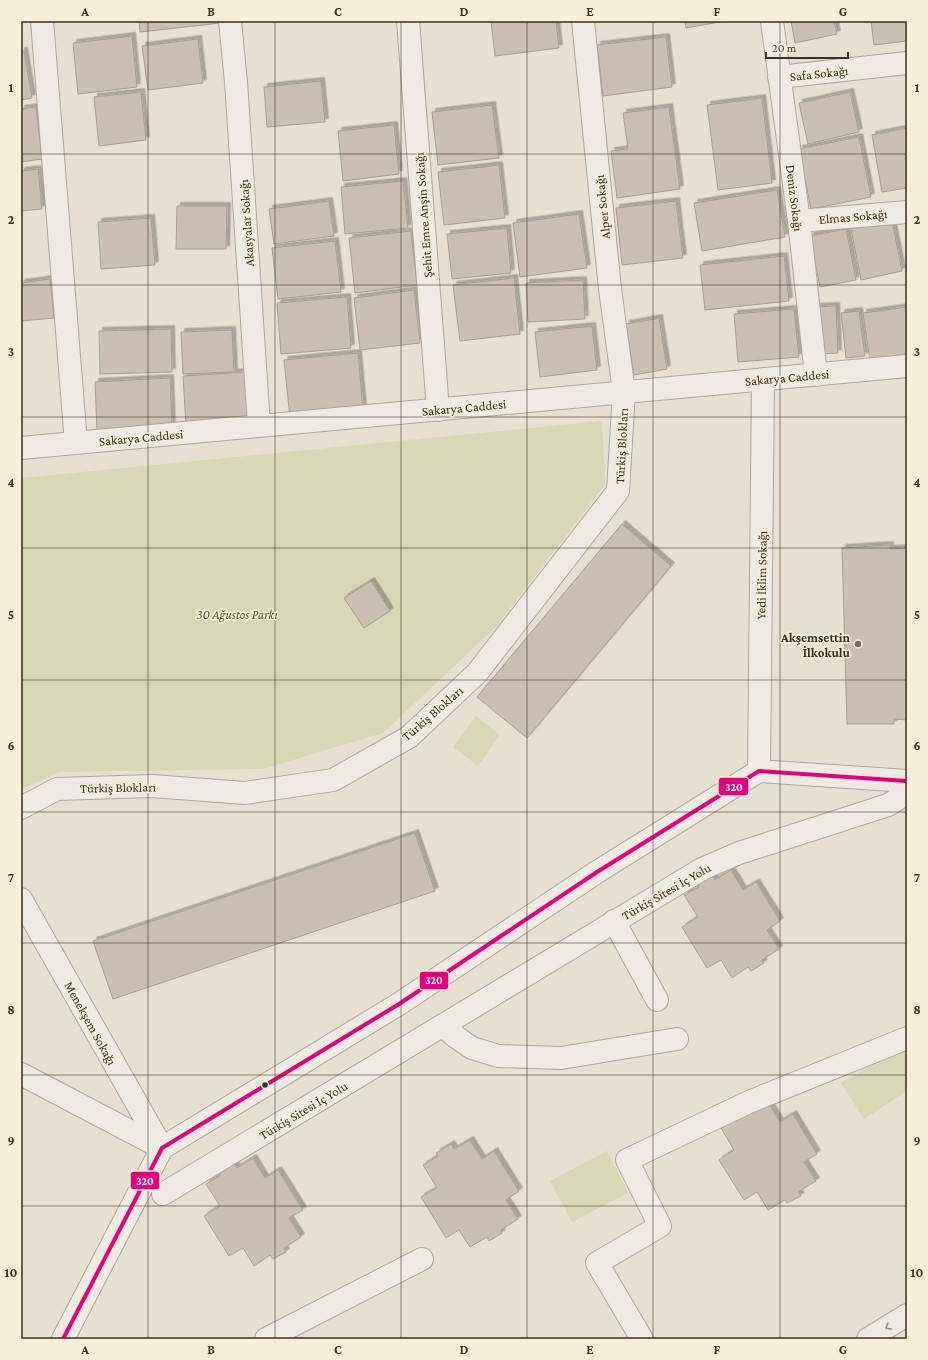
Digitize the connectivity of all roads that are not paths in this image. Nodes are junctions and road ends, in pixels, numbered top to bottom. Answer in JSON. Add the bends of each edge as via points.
{"nodes":[{"id":1,"x":42,"y":21,"type":"edge"},
{"id":2,"x":230,"y":21,"type":"edge"},
{"id":3,"x":408,"y":21,"type":"edge"},
{"id":4,"x":583,"y":21,"type":"edge"},
{"id":5,"x":772,"y":21,"type":"edge"},
{"id":6,"x":907,"y":63,"type":"edge"},
{"id":7,"x":780,"y":77,"type":"junction"},
{"id":8,"x":907,"y":212,"type":"edge"},
{"id":9,"x":799,"y":221,"type":"junction"},
{"id":10,"x":907,"y":366,"type":"edge"},
{"id":11,"x":816,"y":375,"type":"junction"},
{"id":12,"x":763,"y":380,"type":"junction"},
{"id":13,"x":624,"y":392,"type":"junction"},
{"id":14,"x":438,"y":410,"type":"junction"},
{"id":15,"x":259,"y":426,"type":"junction"},
{"id":16,"x":76,"y":443,"type":"junction"},
{"id":17,"x":21,"y":448,"type":"edge"},
{"id":18,"x":759,"y":771,"type":"junction"},
{"id":19,"x":907,"y":781,"type":"edge"},
{"id":20,"x":907,"y":793,"type":"edge"},
{"id":21,"x":21,"y":808,"type":"edge"},
{"id":22,"x":21,"y":899,"type":"edge"},
{"id":23,"x":614,"y":921,"type":"junction"},
{"id":24,"x":657,"y":1000,"type":"dead end"},
{"id":25,"x":443,"y":1026,"type":"junction"},
{"id":26,"x":907,"y":1038,"type":"edge"},
{"id":27,"x":677,"y":1039,"type":"dead end"},
{"id":28,"x":21,"y":1074,"type":"edge"},
{"id":29,"x":162,"y":1148,"type":"junction"},
{"id":30,"x":163,"y":1194,"type":"dead end"},
{"id":31,"x":422,"y":1259,"type":"dead end"},
{"id":32,"x":907,"y":1315,"type":"edge"},
{"id":33,"x":63,"y":1339,"type":"edge"},
{"id":34,"x":266,"y":1339,"type":"edge"},
{"id":35,"x":642,"y":1339,"type":"edge"},
{"id":36,"x":868,"y":1339,"type":"edge"}],
"edges":[{"from":1,"to":16,"type":"street"},
{"from":2,"to":15,"type":"street","name":"Akasyalar Sokağı"},
{"from":3,"to":14,"type":"street","name":"Şehit Emre Anşin Sokağı"},
{"from":4,"to":13,"type":"street","name":"Alper Sokağı","via":[[610,289]]},
{"from":5,"to":7,"type":"street","name":"Deniz Sokağı"},
{"from":6,"to":7,"type":"street","name":"Safa Sokağı"},
{"from":7,"to":9,"type":"street","name":"Deniz Sokağı"},
{"from":8,"to":9,"type":"street","name":"Elmas Sokağı"},
{"from":9,"to":11,"type":"street","name":"Deniz Sokağı"},
{"from":10,"to":11,"type":"street","name":"Sakarya Caddesi"},
{"from":11,"to":12,"type":"street","name":"Sakarya Caddesi"},
{"from":12,"to":13,"type":"street","name":"Sakarya Caddesi"},
{"from":12,"to":18,"type":"street","name":"Yedi İklim Sokağı"},
{"from":13,"to":14,"type":"street","name":"Sakarya Caddesi"},
{"from":13,"to":21,"type":"street","name":"Türkiş Blokları","via":[[618,490],[477,673],[409,737],[333,780],[245,793],[152,786],[57,789]]},
{"from":14,"to":15,"type":"street","name":"Sakarya Caddesi"},
{"from":15,"to":16,"type":"street","name":"Sakarya Caddesi"},
{"from":16,"to":17,"type":"street","name":"Sakarya Caddesi"},
{"from":18,"to":19,"type":"street"},
{"from":18,"to":29,"type":"street","via":[[596,872],[399,1004]]},
{"from":20,"to":23,"type":"street","name":"Türkiş Sitesi İç Yolu","via":[[888,805],[739,853],[702,869]]},
{"from":22,"to":29,"type":"street","name":"Menekşem Sokağı"},
{"from":23,"to":24,"type":"street"},
{"from":23,"to":25,"type":"street","name":"Türkiş Sitesi İç Yolu"},
{"from":25,"to":27,"type":"street","via":[[472,1048],[498,1056],[561,1058]]},
{"from":25,"to":30,"type":"street","name":"Türkiş Sitesi İç Yolu"},
{"from":26,"to":35,"type":"street","via":[[749,1102],[627,1160],[660,1226],[597,1263]]},
{"from":28,"to":29,"type":"street"},
{"from":29,"to":33,"type":"street"},
{"from":31,"to":34,"type":"street"},
{"from":32,"to":36,"type":"street","one_way":true}]}
